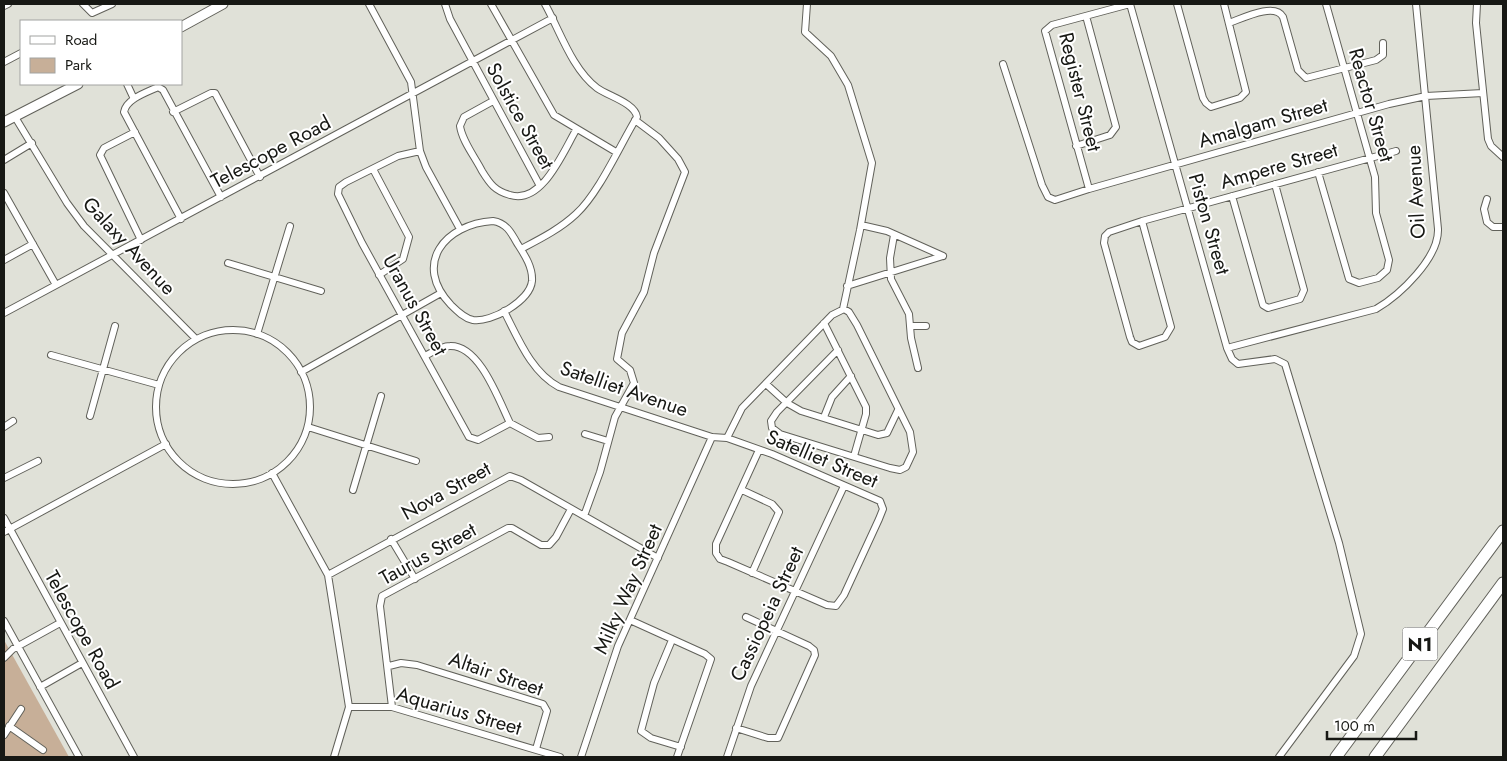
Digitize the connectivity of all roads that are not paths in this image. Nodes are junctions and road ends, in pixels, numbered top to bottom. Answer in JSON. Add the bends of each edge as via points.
{"nodes":[{"id":1,"x":8,"y":4,"type":"edge"},
{"id":2,"x":83,"y":4,"type":"edge"},
{"id":3,"x":112,"y":4,"type":"edge"},
{"id":4,"x":223,"y":4,"type":"edge"},
{"id":5,"x":369,"y":4,"type":"edge"},
{"id":6,"x":445,"y":4,"type":"edge"},
{"id":7,"x":491,"y":4,"type":"edge"},
{"id":8,"x":545,"y":4,"type":"edge"},
{"id":9,"x":807,"y":4,"type":"edge"},
{"id":10,"x":1130,"y":4,"type":"edge"},
{"id":11,"x":1178,"y":4,"type":"edge"},
{"id":12,"x":1224,"y":4,"type":"edge"},
{"id":13,"x":1326,"y":4,"type":"edge"},
{"id":14,"x":1416,"y":4,"type":"edge"},
{"id":15,"x":1477,"y":4,"type":"edge"},
{"id":16,"x":4,"y":6,"type":"edge"},
{"id":17,"x":1086,"y":16,"type":"junction"},
{"id":18,"x":553,"y":18,"type":"junction"},
{"id":19,"x":1229,"y":22,"type":"junction"},
{"id":20,"x":182,"y":26,"type":"edge"},
{"id":21,"x":511,"y":40,"type":"junction"},
{"id":22,"x":1383,"y":43,"type":"dead end"},
{"id":23,"x":20,"y":53,"type":"edge"},
{"id":24,"x":472,"y":61,"type":"junction"},
{"id":25,"x":4,"y":62,"type":"edge"},
{"id":26,"x":1003,"y":64,"type":"dead end"},
{"id":27,"x":1344,"y":69,"type":"junction"},
{"id":28,"x":76,"y":85,"type":"edge"},
{"id":29,"x":127,"y":85,"type":"edge"},
{"id":30,"x":158,"y":85,"type":"edge"},
{"id":31,"x":1483,"y":92,"type":"junction"},
{"id":32,"x":413,"y":93,"type":"junction"},
{"id":33,"x":1426,"y":96,"type":"junction"},
{"id":34,"x":134,"y":99,"type":"junction"},
{"id":35,"x":493,"y":100,"type":"junction"},
{"id":36,"x":173,"y":112,"type":"junction"},
{"id":37,"x":1357,"y":113,"type":"junction"},
{"id":38,"x":16,"y":117,"type":"junction"},
{"id":39,"x":635,"y":120,"type":"junction"},
{"id":40,"x":4,"y":122,"type":"edge"},
{"id":41,"x":576,"y":130,"type":"junction"},
{"id":42,"x":135,"y":132,"type":"junction"},
{"id":43,"x":32,"y":143,"type":"junction"},
{"id":44,"x":1076,"y":146,"type":"junction"},
{"id":45,"x":420,"y":151,"type":"junction"},
{"id":46,"x":1396,"y":151,"type":"dead end"},
{"id":47,"x":616,"y":152,"type":"junction"},
{"id":48,"x":1503,"y":157,"type":"edge"},
{"id":49,"x":1369,"y":158,"type":"junction"},
{"id":50,"x":4,"y":160,"type":"edge"},
{"id":51,"x":1175,"y":164,"type":"junction"},
{"id":52,"x":373,"y":168,"type":"junction"},
{"id":53,"x":1318,"y":172,"type":"junction"},
{"id":54,"x":260,"y":177,"type":"junction"},
{"id":55,"x":1275,"y":184,"type":"junction"},
{"id":56,"x":540,"y":186,"type":"junction"},
{"id":57,"x":1089,"y":189,"type":"junction"},
{"id":58,"x":4,"y":193,"type":"edge"},
{"id":59,"x":1232,"y":196,"type":"junction"},
{"id":60,"x":221,"y":197,"type":"junction"},
{"id":61,"x":1487,"y":199,"type":"dead end"},
{"id":62,"x":7,"y":207,"type":"edge"},
{"id":63,"x":1188,"y":208,"type":"junction"},
{"id":64,"x":181,"y":219,"type":"junction"},
{"id":65,"x":1142,"y":221,"type":"junction"},
{"id":66,"x":861,"y":225,"type":"junction"},
{"id":67,"x":290,"y":226,"type":"dead end"},
{"id":68,"x":1503,"y":227,"type":"edge"},
{"id":69,"x":460,"y":229,"type":"junction"},
{"id":70,"x":894,"y":235,"type":"junction"},
{"id":71,"x":141,"y":240,"type":"junction"},
{"id":72,"x":33,"y":244,"type":"junction"},
{"id":73,"x":521,"y":249,"type":"junction"},
{"id":74,"x":112,"y":254,"type":"junction"},
{"id":75,"x":4,"y":260,"type":"edge"},
{"id":76,"x":228,"y":263,"type":"dead end"},
{"id":77,"x":890,"y":273,"type":"junction"},
{"id":78,"x":379,"y":275,"type":"junction"},
{"id":79,"x":275,"y":277,"type":"junction"},
{"id":80,"x":56,"y":286,"type":"junction"},
{"id":81,"x":847,"y":286,"type":"junction"},
{"id":82,"x":321,"y":292,"type":"dead end"},
{"id":83,"x":441,"y":293,"type":"junction"},
{"id":84,"x":843,"y":309,"type":"junction"},
{"id":85,"x":504,"y":311,"type":"junction"},
{"id":86,"x":4,"y":313,"type":"edge"},
{"id":87,"x":402,"y":316,"type":"junction"},
{"id":88,"x":824,"y":324,"type":"junction"},
{"id":89,"x":115,"y":326,"type":"dead end"},
{"id":90,"x":910,"y":326,"type":"junction"},
{"id":91,"x":926,"y":326,"type":"dead end"},
{"id":92,"x":258,"y":334,"type":"junction"},
{"id":93,"x":196,"y":339,"type":"junction"},
{"id":94,"x":1227,"y":348,"type":"junction"},
{"id":95,"x":838,"y":350,"type":"junction"},
{"id":96,"x":51,"y":355,"type":"dead end"},
{"id":97,"x":425,"y":356,"type":"junction"},
{"id":98,"x":918,"y":368,"type":"dead end"},
{"id":99,"x":102,"y":370,"type":"junction"},
{"id":100,"x":302,"y":372,"type":"junction"},
{"id":101,"x":851,"y":376,"type":"junction"},
{"id":102,"x":766,"y":384,"type":"junction"},
{"id":103,"x":159,"y":385,"type":"junction"},
{"id":104,"x":381,"y":396,"type":"dead end"},
{"id":105,"x":787,"y":403,"type":"junction"},
{"id":106,"x":622,"y":406,"type":"junction"},
{"id":107,"x":898,"y":410,"type":"junction"},
{"id":108,"x":90,"y":416,"type":"dead end"},
{"id":109,"x":824,"y":417,"type":"junction"},
{"id":110,"x":13,"y":422,"type":"dead end"},
{"id":111,"x":510,"y":423,"type":"junction"},
{"id":112,"x":4,"y":427,"type":"edge"},
{"id":113,"x":308,"y":427,"type":"junction"},
{"id":114,"x":861,"y":430,"type":"junction"},
{"id":115,"x":585,"y":434,"type":"dead end"},
{"id":116,"x":549,"y":437,"type":"dead end"},
{"id":117,"x":712,"y":437,"type":"junction"},
{"id":118,"x":727,"y":438,"type":"junction"},
{"id":119,"x":608,"y":441,"type":"junction"},
{"id":120,"x":166,"y":444,"type":"junction"},
{"id":121,"x":366,"y":445,"type":"junction"},
{"id":122,"x":759,"y":450,"type":"junction"},
{"id":123,"x":854,"y":456,"type":"junction"},
{"id":124,"x":38,"y":460,"type":"dead end"},
{"id":125,"x":416,"y":461,"type":"dead end"},
{"id":126,"x":272,"y":473,"type":"junction"},
{"id":127,"x":4,"y":478,"type":"edge"},
{"id":128,"x":844,"y":486,"type":"junction"},
{"id":129,"x":353,"y":490,"type":"dead end"},
{"id":130,"x":742,"y":490,"type":"junction"},
{"id":131,"x":571,"y":509,"type":"junction"},
{"id":132,"x":584,"y":516,"type":"junction"},
{"id":133,"x":4,"y":518,"type":"edge"},
{"id":134,"x":7,"y":531,"type":"edge"},
{"id":135,"x":1503,"y":531,"type":"edge"},
{"id":136,"x":391,"y":540,"type":"junction"},
{"id":137,"x":658,"y":558,"type":"junction"},
{"id":138,"x":752,"y":573,"type":"junction"},
{"id":139,"x":328,"y":575,"type":"junction"},
{"id":140,"x":414,"y":579,"type":"junction"},
{"id":141,"x":1503,"y":583,"type":"edge"},
{"id":142,"x":795,"y":590,"type":"junction"},
{"id":143,"x":746,"y":617,"type":"dead end"},
{"id":144,"x":630,"y":620,"type":"junction"},
{"id":145,"x":4,"y":621,"type":"edge"},
{"id":146,"x":60,"y":623,"type":"junction"},
{"id":147,"x":777,"y":631,"type":"junction"},
{"id":148,"x":672,"y":640,"type":"junction"},
{"id":149,"x":18,"y":646,"type":"junction"},
{"id":150,"x":4,"y":658,"type":"edge"},
{"id":151,"x":82,"y":664,"type":"junction"},
{"id":152,"x":389,"y":666,"type":"junction"},
{"id":153,"x":423,"y":667,"type":"joint"},
{"id":154,"x":40,"y":687,"type":"junction"},
{"id":155,"x":392,"y":706,"type":"junction"},
{"id":156,"x":349,"y":707,"type":"junction"},
{"id":157,"x":21,"y":709,"type":"dead end"},
{"id":158,"x":10,"y":726,"type":"junction"},
{"id":159,"x":736,"y":728,"type":"junction"},
{"id":160,"x":4,"y":734,"type":"edge"},
{"id":161,"x":681,"y":747,"type":"junction"},
{"id":162,"x":536,"y":749,"type":"junction"},
{"id":163,"x":44,"y":750,"type":"dead end"},
{"id":164,"x":79,"y":757,"type":"edge"},
{"id":165,"x":134,"y":757,"type":"edge"},
{"id":166,"x":334,"y":757,"type":"edge"},
{"id":167,"x":560,"y":757,"type":"edge"},
{"id":168,"x":581,"y":757,"type":"edge"},
{"id":169,"x":677,"y":757,"type":"edge"},
{"id":170,"x":727,"y":757,"type":"edge"},
{"id":171,"x":1279,"y":757,"type":"edge"},
{"id":172,"x":1336,"y":757,"type":"edge"},
{"id":173,"x":1374,"y":757,"type":"edge"}],
"edges":[{"from":1,"to":16,"type":"street"},
{"from":2,"to":3,"type":"street","via":[[92,13]]},
{"from":4,"to":20,"type":"main road"},
{"from":5,"to":32,"type":"street","via":[[408,74]]},
{"from":6,"to":24,"type":"street","name":"Solstice Street"},
{"from":7,"to":21,"type":"street"},
{"from":8,"to":18,"type":"street"},
{"from":9,"to":66,"type":"street","via":[[805,32],[831,56],[848,85],[870,153],[872,163]]},
{"from":10,"to":17,"type":"street","name":"Register Street"},
{"from":10,"to":51,"type":"street","name":"Piston Street"},
{"from":11,"to":19,"type":"street","via":[[1203,98],[1208,106],[1240,98],[1246,92]]},
{"from":12,"to":19,"type":"street"},
{"from":13,"to":27,"type":"street","name":"Reactor Street"},
{"from":14,"to":33,"type":"street","name":"Oil Avenue"},
{"from":15,"to":31,"type":"street"},
{"from":17,"to":44,"type":"street","via":[[1116,127],[1110,135]]},
{"from":17,"to":44,"type":"street","name":"Register Street","via":[[1052,25],[1045,31]]},
{"from":18,"to":21,"type":"street","name":"Telescope Road"},
{"from":18,"to":39,"type":"street","via":[[584,75],[597,88],[634,110]]},
{"from":19,"to":27,"type":"street","via":[[1278,11],[1283,17],[1302,76],[1311,78]]},
{"from":21,"to":24,"type":"street","name":"Telescope Road"},
{"from":21,"to":41,"type":"street","via":[[554,115]]},
{"from":22,"to":27,"type":"street","via":[[1384,51],[1379,58]]},
{"from":23,"to":25,"type":"street"},
{"from":24,"to":32,"type":"street","name":"Telescope Road"},
{"from":24,"to":35,"type":"street","name":"Solstice Street"},
{"from":26,"to":57,"type":"street","name":"Amalgam Street","via":[[1048,197],[1055,200]]},
{"from":27,"to":37,"type":"street","name":"Reactor Street"},
{"from":28,"to":38,"type":"main road"},
{"from":29,"to":34,"type":"street"},
{"from":30,"to":34,"type":"street"},
{"from":30,"to":36,"type":"street"},
{"from":31,"to":33,"type":"street","name":"Amalgam Street"},
{"from":31,"to":48,"type":"street","via":[[1489,142]]},
{"from":32,"to":45,"type":"street"},
{"from":32,"to":54,"type":"street","name":"Telescope Road"},
{"from":33,"to":37,"type":"street","name":"Amalgam Street"},
{"from":33,"to":94,"type":"street","name":"Oil Avenue","via":[[1438,235],[1429,258],[1376,309]]},
{"from":34,"to":42,"type":"street","via":[[124,112]]},
{"from":35,"to":56,"type":"street","name":"Solstice Street"},
{"from":35,"to":56,"type":"street","via":[[464,116],[460,126],[488,182],[498,192],[519,197]]},
{"from":36,"to":54,"type":"street","via":[[215,93]]},
{"from":36,"to":60,"type":"street"},
{"from":37,"to":49,"type":"street","name":"Reactor Street"},
{"from":37,"to":51,"type":"street","name":"Amalgam Street"},
{"from":38,"to":40,"type":"main road"},
{"from":38,"to":43,"type":"street","name":"Galaxy Avenue"},
{"from":39,"to":47,"type":"street"},
{"from":39,"to":106,"type":"street","via":[[658,138],[678,159],[685,172],[654,253],[644,292],[622,333],[617,359],[630,370],[634,380]]},
{"from":41,"to":47,"type":"street"},
{"from":41,"to":56,"type":"street","via":[[550,176]]},
{"from":42,"to":64,"type":"street"},
{"from":42,"to":71,"type":"street","via":[[104,148],[100,155]]},
{"from":43,"to":50,"type":"street"},
{"from":43,"to":74,"type":"street","name":"Galaxy Avenue","via":[[78,218]]},
{"from":44,"to":57,"type":"street","name":"Register Street"},
{"from":45,"to":52,"type":"street","name":"Uranus Street","via":[[398,156]]},
{"from":45,"to":69,"type":"street"},
{"from":46,"to":49,"type":"street","name":"Ampere Street"},
{"from":47,"to":73,"type":"street","via":[[578,214]]},
{"from":49,"to":53,"type":"street","name":"Ampere Street"},
{"from":49,"to":53,"type":"street","name":"Reactor Street","via":[[1376,184],[1376,213],[1389,260],[1386,272],[1373,280],[1357,283],[1347,277]]},
{"from":51,"to":57,"type":"street","name":"Amalgam Street"},
{"from":51,"to":63,"type":"street","name":"Piston Street"},
{"from":52,"to":78,"type":"street","via":[[409,237],[403,259]]},
{"from":52,"to":78,"type":"street","name":"Uranus Street","via":[[346,182],[338,192]]},
{"from":53,"to":55,"type":"street","name":"Ampere Street"},
{"from":54,"to":60,"type":"street","name":"Telescope Road"},
{"from":55,"to":59,"type":"street","name":"Ampere Street"},
{"from":55,"to":59,"type":"street","via":[[1304,290],[1300,299],[1286,304],[1268,308],[1263,305]]},
{"from":58,"to":62,"type":"street"},
{"from":59,"to":63,"type":"street","name":"Ampere Street"},
{"from":60,"to":64,"type":"street","name":"Telescope Road"},
{"from":61,"to":68,"type":"street","via":[[1484,209],[1487,222],[1491,227]]},
{"from":62,"to":72,"type":"street"},
{"from":63,"to":65,"type":"street","name":"Ampere Street"},
{"from":63,"to":94,"type":"street","name":"Piston Street"},
{"from":64,"to":71,"type":"street","name":"Telescope Road"},
{"from":65,"to":65,"type":"street","name":"Ampere Street","via":[[1109,232],[1103,241],[1130,337],[1139,346],[1165,337],[1171,327]]},
{"from":66,"to":70,"type":"street"},
{"from":66,"to":81,"type":"street"},
{"from":67,"to":79,"type":"street"},
{"from":69,"to":73,"type":"street","via":[[497,221],[508,228]]},
{"from":69,"to":83,"type":"street","via":[[435,253],[434,270]]},
{"from":70,"to":77,"type":"street"},
{"from":70,"to":77,"type":"street","via":[[943,256]]},
{"from":71,"to":74,"type":"street","name":"Telescope Road"},
{"from":72,"to":75,"type":"street"},
{"from":72,"to":80,"type":"street"},
{"from":73,"to":85,"type":"street","via":[[532,273],[532,284],[527,295]]},
{"from":74,"to":80,"type":"street","name":"Telescope Road"},
{"from":74,"to":93,"type":"street","name":"Galaxy Avenue"},
{"from":76,"to":79,"type":"street"},
{"from":77,"to":81,"type":"street"},
{"from":77,"to":90,"type":"street","via":[[892,287],[906,308]]},
{"from":78,"to":87,"type":"street","name":"Uranus Street"},
{"from":79,"to":82,"type":"street"},
{"from":79,"to":92,"type":"street"},
{"from":80,"to":86,"type":"street","name":"Telescope Road"},
{"from":81,"to":84,"type":"street"},
{"from":83,"to":85,"type":"street","via":[[459,313],[471,319],[483,319]]},
{"from":83,"to":87,"type":"street"},
{"from":84,"to":88,"type":"street"},
{"from":84,"to":107,"type":"street","via":[[849,312],[857,325]]},
{"from":85,"to":106,"type":"street","name":"Satelliet Avenue","via":[[536,369],[546,380]]},
{"from":87,"to":97,"type":"street","name":"Uranus Street"},
{"from":87,"to":100,"type":"street"},
{"from":88,"to":95,"type":"street"},
{"from":88,"to":102,"type":"street"},
{"from":89,"to":99,"type":"street"},
{"from":90,"to":91,"type":"street"},
{"from":90,"to":98,"type":"street"},
{"from":92,"to":93,"type":"street","via":[[226,330]]},
{"from":92,"to":100,"type":"street","via":[[278,345]]},
{"from":93,"to":103,"type":"street","via":[[173,359]]},
{"from":94,"to":171,"type":"street","via":[[1232,360],[1238,364],[1275,359],[1282,361],[1288,371],[1339,543],[1361,638],[1354,656]]},
{"from":95,"to":101,"type":"street"},
{"from":95,"to":105,"type":"street"},
{"from":96,"to":99,"type":"street"},
{"from":97,"to":111,"type":"street","via":[[450,346],[468,351],[482,367]]},
{"from":97,"to":111,"type":"street","name":"Uranus Street","via":[[470,438],[478,440]]},
{"from":99,"to":103,"type":"street"},
{"from":99,"to":108,"type":"street"},
{"from":100,"to":113,"type":"street","via":[[310,399]]},
{"from":101,"to":109,"type":"street","via":[[832,397]]},
{"from":101,"to":114,"type":"street","via":[[866,407]]},
{"from":102,"to":105,"type":"street"},
{"from":102,"to":118,"type":"street","via":[[742,408]]},
{"from":103,"to":120,"type":"street","via":[[157,415]]},
{"from":104,"to":121,"type":"street"},
{"from":105,"to":109,"type":"street","via":[[801,411]]},
{"from":105,"to":123,"type":"street","via":[[771,421],[774,430]]},
{"from":106,"to":117,"type":"street","name":"Satelliet Avenue"},
{"from":106,"to":119,"type":"street","via":[[614,418]]},
{"from":107,"to":114,"type":"street","via":[[885,435]]},
{"from":107,"to":123,"type":"street","via":[[910,432],[913,446],[911,460],[906,467],[897,470]]},
{"from":109,"to":114,"type":"street"},
{"from":110,"to":112,"type":"street"},
{"from":111,"to":116,"type":"street","via":[[538,438]]},
{"from":113,"to":121,"type":"street"},
{"from":113,"to":126,"type":"street","via":[[294,454]]},
{"from":114,"to":123,"type":"street"},
{"from":115,"to":119,"type":"street"},
{"from":117,"to":118,"type":"street","name":"Satelliet Street"},
{"from":117,"to":137,"type":"street","name":"Milky Way Street"},
{"from":118,"to":122,"type":"street","name":"Satelliet Street"},
{"from":119,"to":132,"type":"street"},
{"from":120,"to":126,"type":"street","via":[[184,466],[208,479],[236,484],[255,481]]},
{"from":120,"to":134,"type":"street"},
{"from":121,"to":125,"type":"street"},
{"from":121,"to":129,"type":"street"},
{"from":122,"to":128,"type":"street","name":"Satelliet Street"},
{"from":122,"to":130,"type":"street"},
{"from":124,"to":127,"type":"street"},
{"from":126,"to":139,"type":"street"},
{"from":128,"to":142,"type":"street","name":"Cassiopeia Street"},
{"from":128,"to":142,"type":"street","name":"Satelliet Street","via":[[877,499],[883,509],[844,595],[838,605],[830,606]]},
{"from":130,"to":138,"type":"street","via":[[772,504],[779,512]]},
{"from":130,"to":138,"type":"street","via":[[715,550],[720,559]]},
{"from":131,"to":132,"type":"street","name":"Nova Street"},
{"from":131,"to":136,"type":"street","name":"Nova Street","via":[[510,476]]},
{"from":131,"to":140,"type":"street","name":"Taurus Street","via":[[549,545],[541,545],[510,527]]},
{"from":132,"to":137,"type":"street","name":"Nova Street"},
{"from":133,"to":134,"type":"street","name":"Telescope Road"},
{"from":134,"to":146,"type":"street","name":"Telescope Road"},
{"from":135,"to":172,"type":"highway","number":"N1"},
{"from":136,"to":139,"type":"street","name":"Nova Street"},
{"from":136,"to":140,"type":"street"},
{"from":137,"to":144,"type":"street","name":"Milky Way Street"},
{"from":138,"to":142,"type":"street"},
{"from":139,"to":156,"type":"street"},
{"from":140,"to":152,"type":"street","name":"Taurus Street","via":[[380,600]]},
{"from":141,"to":173,"type":"highway","number":"N1"},
{"from":142,"to":147,"type":"street","name":"Cassiopeia Street"},
{"from":143,"to":147,"type":"street"},
{"from":144,"to":148,"type":"street"},
{"from":144,"to":168,"type":"street","name":"Milky Way Street"},
{"from":145,"to":149,"type":"street"},
{"from":146,"to":149,"type":"street"},
{"from":146,"to":151,"type":"street","name":"Telescope Road"},
{"from":147,"to":159,"type":"street","name":"Cassiopeia Street","via":[[751,686]]},
{"from":147,"to":159,"type":"street","via":[[812,648],[815,655],[812,665],[778,738]]},
{"from":148,"to":161,"type":"street","via":[[705,654],[711,660]]},
{"from":148,"to":161,"type":"street","via":[[641,729],[644,735]]},
{"from":149,"to":150,"type":"street"},
{"from":149,"to":154,"type":"street"},
{"from":151,"to":154,"type":"street"},
{"from":151,"to":165,"type":"street","name":"Telescope Road"},
{"from":152,"to":153,"type":"street","name":"Aquarius Street","via":[[410,664]]},
{"from":152,"to":155,"type":"street","name":"Taurus Street"},
{"from":153,"to":162,"type":"street","name":"Altair Street","via":[[543,704],[546,711]]},
{"from":154,"to":164,"type":"street"},
{"from":155,"to":156,"type":"street","name":"Aquarius Street"},
{"from":155,"to":162,"type":"street","name":"Aquarius Street"},
{"from":156,"to":166,"type":"street"},
{"from":157,"to":158,"type":"street"},
{"from":158,"to":160,"type":"street"},
{"from":158,"to":163,"type":"street"},
{"from":159,"to":170,"type":"street","name":"Cassiopeia Street"},
{"from":161,"to":169,"type":"street"},
{"from":162,"to":167,"type":"street","name":"Aquarius Street"}]}
